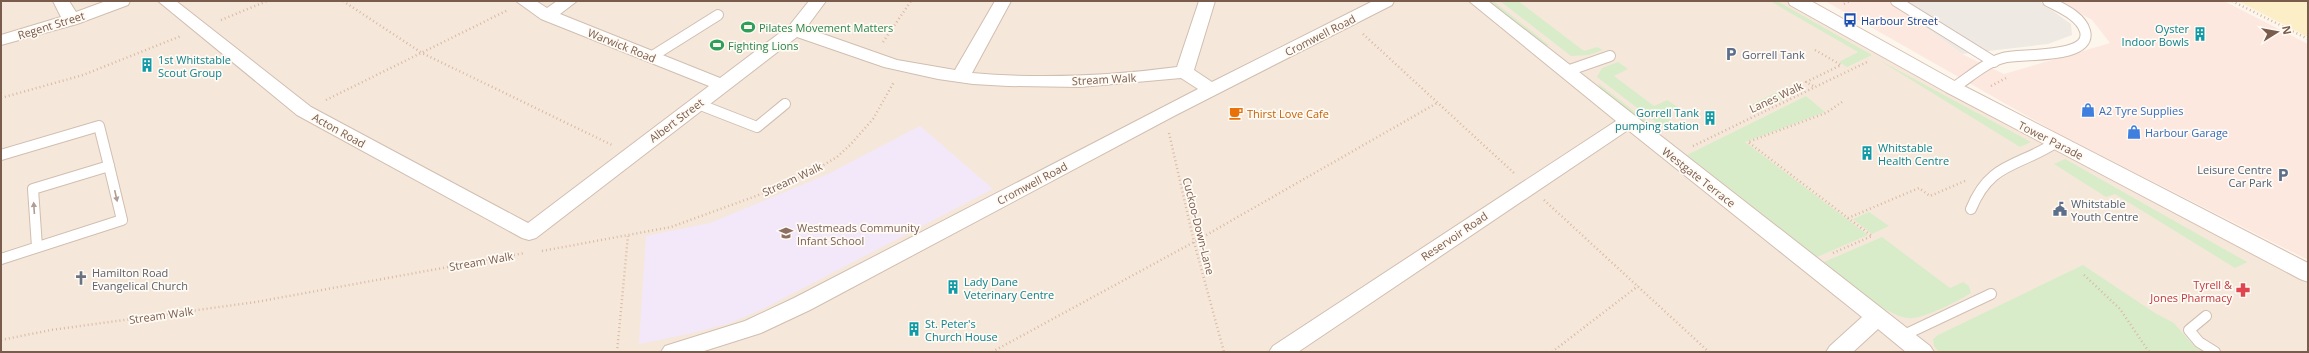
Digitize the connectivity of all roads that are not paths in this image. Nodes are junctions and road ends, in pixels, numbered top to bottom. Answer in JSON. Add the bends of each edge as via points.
{"nodes":[{"id":1,"x":61,"y":1,"type":"edge"},
{"id":2,"x":122,"y":1,"type":"edge"},
{"id":3,"x":166,"y":1,"type":"edge"},
{"id":4,"x":569,"y":1,"type":"edge"},
{"id":5,"x":818,"y":1,"type":"edge"},
{"id":6,"x":1003,"y":1,"type":"edge"},
{"id":7,"x":1207,"y":1,"type":"edge"},
{"id":8,"x":1386,"y":1,"type":"edge"},
{"id":9,"x":1477,"y":1,"type":"edge"},
{"id":10,"x":1797,"y":1,"type":"edge"},
{"id":11,"x":1896,"y":1,"type":"edge"},
{"id":12,"x":2048,"y":1,"type":"edge"},
{"id":13,"x":525,"y":2,"type":"edge"},
{"id":14,"x":1904,"y":4,"type":"edge"},
{"id":15,"x":547,"y":15,"type":"junction"},
{"id":16,"x":718,"y":15,"type":"dead end"},
{"id":17,"x":71,"y":20,"type":"junction"},
{"id":18,"x":795,"y":30,"type":"junction"},
{"id":19,"x":1,"y":40,"type":"edge"},
{"id":20,"x":1610,"y":56,"type":"dead end"},
{"id":21,"x":651,"y":57,"type":"junction"},
{"id":22,"x":1994,"y":62,"type":"junction"},
{"id":23,"x":1567,"y":71,"type":"junction"},
{"id":24,"x":1185,"y":72,"type":"junction"},
{"id":25,"x":961,"y":76,"type":"junction"},
{"id":26,"x":722,"y":85,"type":"junction"},
{"id":27,"x":1953,"y":88,"type":"junction"},
{"id":28,"x":1211,"y":90,"type":"junction"},
{"id":29,"x":698,"y":104,"type":"junction"},
{"id":30,"x":785,"y":104,"type":"dead end"},
{"id":31,"x":1628,"y":121,"type":"junction"},
{"id":32,"x":2055,"y":143,"type":"junction"},
{"id":33,"x":1,"y":155,"type":"edge"},
{"id":34,"x":109,"y":166,"type":"junction"},
{"id":35,"x":1971,"y":209,"type":"dead end"},
{"id":36,"x":529,"y":233,"type":"joint"},
{"id":37,"x":37,"y":247,"type":"junction"},
{"id":38,"x":1,"y":259,"type":"edge"},
{"id":39,"x":2308,"y":273,"type":"edge"},
{"id":40,"x":1991,"y":294,"type":"dead end"},
{"id":41,"x":2206,"y":316,"type":"dead end"},
{"id":42,"x":1877,"y":317,"type":"junction"},
{"id":43,"x":1902,"y":336,"type":"junction"},
{"id":44,"x":673,"y":352,"type":"edge"},
{"id":45,"x":1281,"y":352,"type":"edge"},
{"id":46,"x":1838,"y":352,"type":"edge"},
{"id":47,"x":1922,"y":352,"type":"edge"},
{"id":48,"x":2215,"y":352,"type":"edge"}],
"edges":[{"from":1,"to":17,"type":"street"},
{"from":2,"to":17,"type":"street","name":"Regent Street"},
{"from":3,"to":36,"type":"street","name":"Acton Road","via":[[304,111]]},
{"from":4,"to":15,"type":"street"},
{"from":5,"to":18,"type":"street","name":"Albert Street"},
{"from":6,"to":25,"type":"street"},
{"from":7,"to":24,"type":"street"},
{"from":8,"to":28,"type":"street","name":"Cromwell Road"},
{"from":9,"to":23,"type":"street","name":"Westgate Terrace"},
{"from":10,"to":27,"type":"main road","name":"Tower Parade"},
{"from":11,"to":14,"type":"lane"},
{"from":12,"to":22,"type":"lane","via":[[2072,15],[2081,24],[2086,32],[2086,39],[2082,44],[2073,50],[2059,53],[2009,56]]},
{"from":13,"to":15,"type":"street","name":"Warwick Road"},
{"from":14,"to":22,"type":"lane"},
{"from":15,"to":21,"type":"street","name":"Warwick Road"},
{"from":16,"to":21,"type":"lane"},
{"from":17,"to":19,"type":"street","name":"Regent Street"},
{"from":18,"to":25,"type":"street","name":"Stream Walk","via":[[903,67]]},
{"from":18,"to":26,"type":"street","name":"Albert Street"},
{"from":20,"to":23,"type":"lane"},
{"from":21,"to":26,"type":"street","name":"Warwick Road"},
{"from":22,"to":27,"type":"lane"},
{"from":23,"to":31,"type":"street","name":"Westgate Terrace"},
{"from":24,"to":25,"type":"street","name":"Stream Walk","via":[[1092,81],[1024,81]]},
{"from":24,"to":28,"type":"street"},
{"from":26,"to":29,"type":"street","name":"Albert Street"},
{"from":27,"to":32,"type":"main road","name":"Tower Parade"},
{"from":28,"to":44,"type":"street","name":"Cromwell Road","via":[[802,304],[753,327]]},
{"from":29,"to":30,"type":"lane","via":[[758,127]]},
{"from":29,"to":36,"type":"street","name":"Albert Street"},
{"from":31,"to":42,"type":"street","name":"Westgate Terrace"},
{"from":31,"to":45,"type":"street","name":"Reservoir Road"},
{"from":32,"to":35,"type":"lane","via":[[2047,150],[1996,172],[1982,187]]},
{"from":32,"to":39,"type":"main road","name":"Tower Parade"},
{"from":33,"to":34,"type":"lane","via":[[99,126]]},
{"from":37,"to":34,"type":"lane","one_way":true,"via":[[33,189]]},
{"from":34,"to":37,"type":"lane","one_way":true,"via":[[122,220]]},
{"from":37,"to":38,"type":"lane"},
{"from":40,"to":43,"type":"lane"},
{"from":41,"to":48,"type":"lane","via":[[2189,330],[2199,342]]},
{"from":42,"to":43,"type":"street","name":"Westgate Terrace"},
{"from":42,"to":46,"type":"street"},
{"from":43,"to":47,"type":"street","name":"Westgate Terrace"}]}
